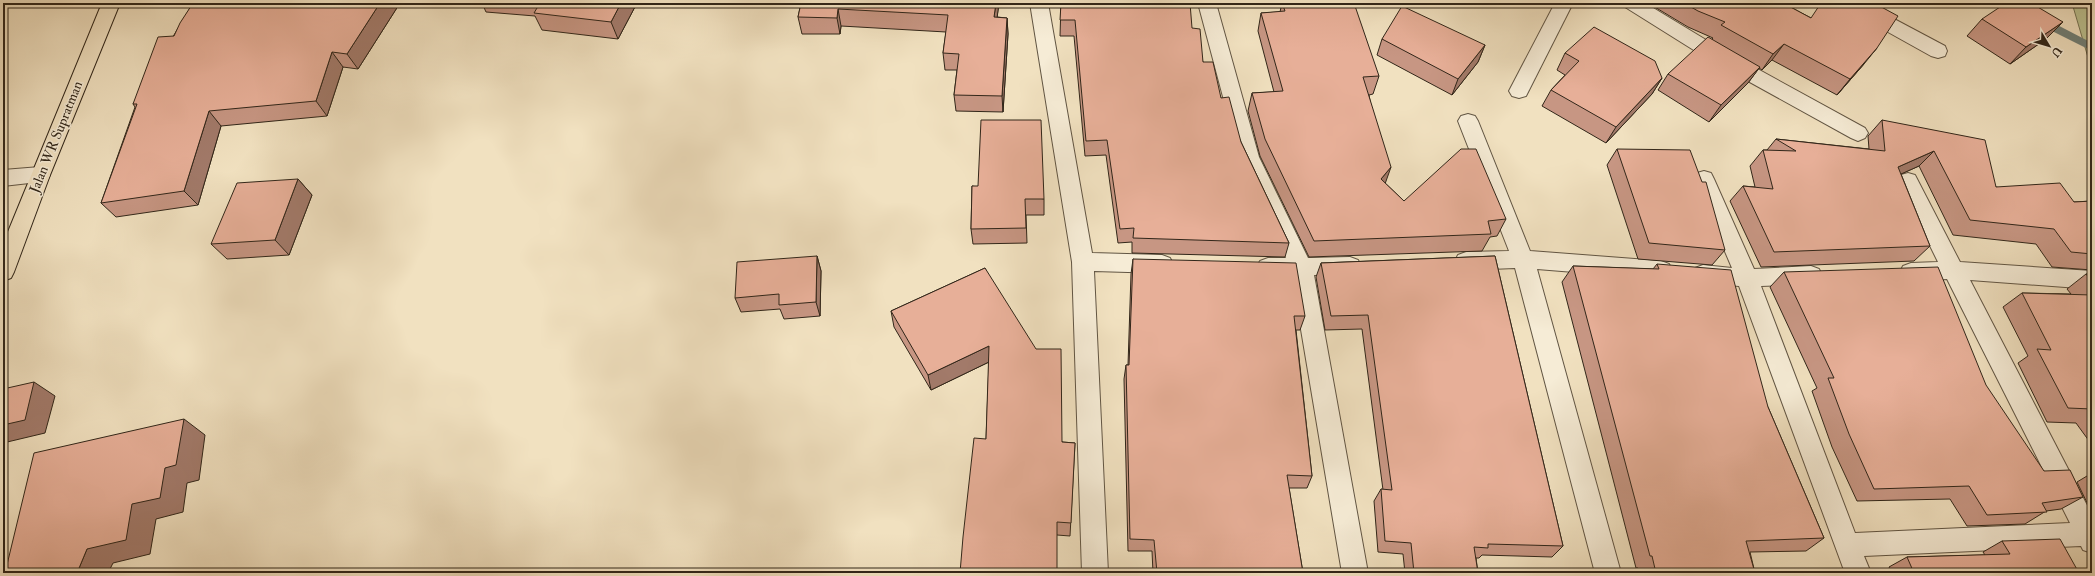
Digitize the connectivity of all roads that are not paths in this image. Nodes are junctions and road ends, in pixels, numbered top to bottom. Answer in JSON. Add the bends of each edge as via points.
{"nodes":[{"id":1,"x":111,"y":3,"type":"edge"},
{"id":2,"x":1039,"y":3,"type":"edge"},
{"id":3,"x":1207,"y":3,"type":"edge"},
{"id":4,"x":1564,"y":3,"type":"edge"},
{"id":5,"x":1631,"y":3,"type":"edge"},
{"id":6,"x":1849,"y":3,"type":"edge"},
{"id":7,"x":1938,"y":51,"type":"dead end"},
{"id":8,"x":1519,"y":91,"type":"dead end"},
{"id":9,"x":1468,"y":121,"type":"dead end"},
{"id":10,"x":1858,"y":133,"type":"dead end"},
{"id":11,"x":40,"y":174,"type":"junction"},
{"id":12,"x":3,"y":178,"type":"edge"},
{"id":13,"x":1704,"y":179,"type":"dead end"},
{"id":14,"x":1908,"y":181,"type":"dead end"},
{"id":15,"x":1523,"y":259,"type":"junction"},
{"id":16,"x":1083,"y":262,"type":"junction"},
{"id":17,"x":1444,"y":262,"type":"edge"},
{"id":18,"x":1185,"y":264,"type":"edge"},
{"id":19,"x":1373,"y":265,"type":"edge"},
{"id":20,"x":1247,"y":266,"type":"edge"},
{"id":21,"x":1302,"y":268,"type":"junction"},
{"id":22,"x":1953,"y":270,"type":"junction"},
{"id":23,"x":3,"y":272,"type":"edge"},
{"id":24,"x":1890,"y":272,"type":"edge"},
{"id":25,"x":1834,"y":274,"type":"edge"},
{"id":26,"x":1747,"y":278,"type":"junction"},
{"id":27,"x":2092,"y":280,"type":"edge"},
{"id":28,"x":2090,"y":538,"type":"edge"},
{"id":29,"x":1849,"y":545,"type":"junction"},
{"id":30,"x":1095,"y":573,"type":"edge"},
{"id":31,"x":1355,"y":573,"type":"edge"},
{"id":32,"x":1608,"y":573,"type":"edge"},
{"id":33,"x":1858,"y":573,"type":"edge"}],
"edges":[{"from":1,"to":11,"type":"highway","name":"Jalan WR Supratman"},
{"from":2,"to":16,"type":"street"},
{"from":3,"to":21,"type":"street","via":[[1249,157]]},
{"from":4,"to":8,"type":"street"},
{"from":5,"to":10,"type":"street","via":[[1729,64]]},
{"from":6,"to":7,"type":"street"},
{"from":9,"to":15,"type":"street"},
{"from":11,"to":12,"type":"street"},
{"from":11,"to":23,"type":"highway","name":"Jalan WR Supratman"},
{"from":13,"to":26,"type":"street"},
{"from":14,"to":22,"type":"street"},
{"from":15,"to":17,"type":"street"},
{"from":15,"to":26,"type":"street"},
{"from":15,"to":32,"type":"street"},
{"from":16,"to":18,"type":"street"},
{"from":16,"to":30,"type":"street"},
{"from":19,"to":21,"type":"street"},
{"from":20,"to":21,"type":"street"},
{"from":21,"to":31,"type":"street"},
{"from":22,"to":24,"type":"street"},
{"from":22,"to":27,"type":"street"},
{"from":22,"to":28,"type":"street"},
{"from":25,"to":26,"type":"street"},
{"from":26,"to":29,"type":"street"},
{"from":28,"to":29,"type":"street"},
{"from":29,"to":33,"type":"street"}]}
